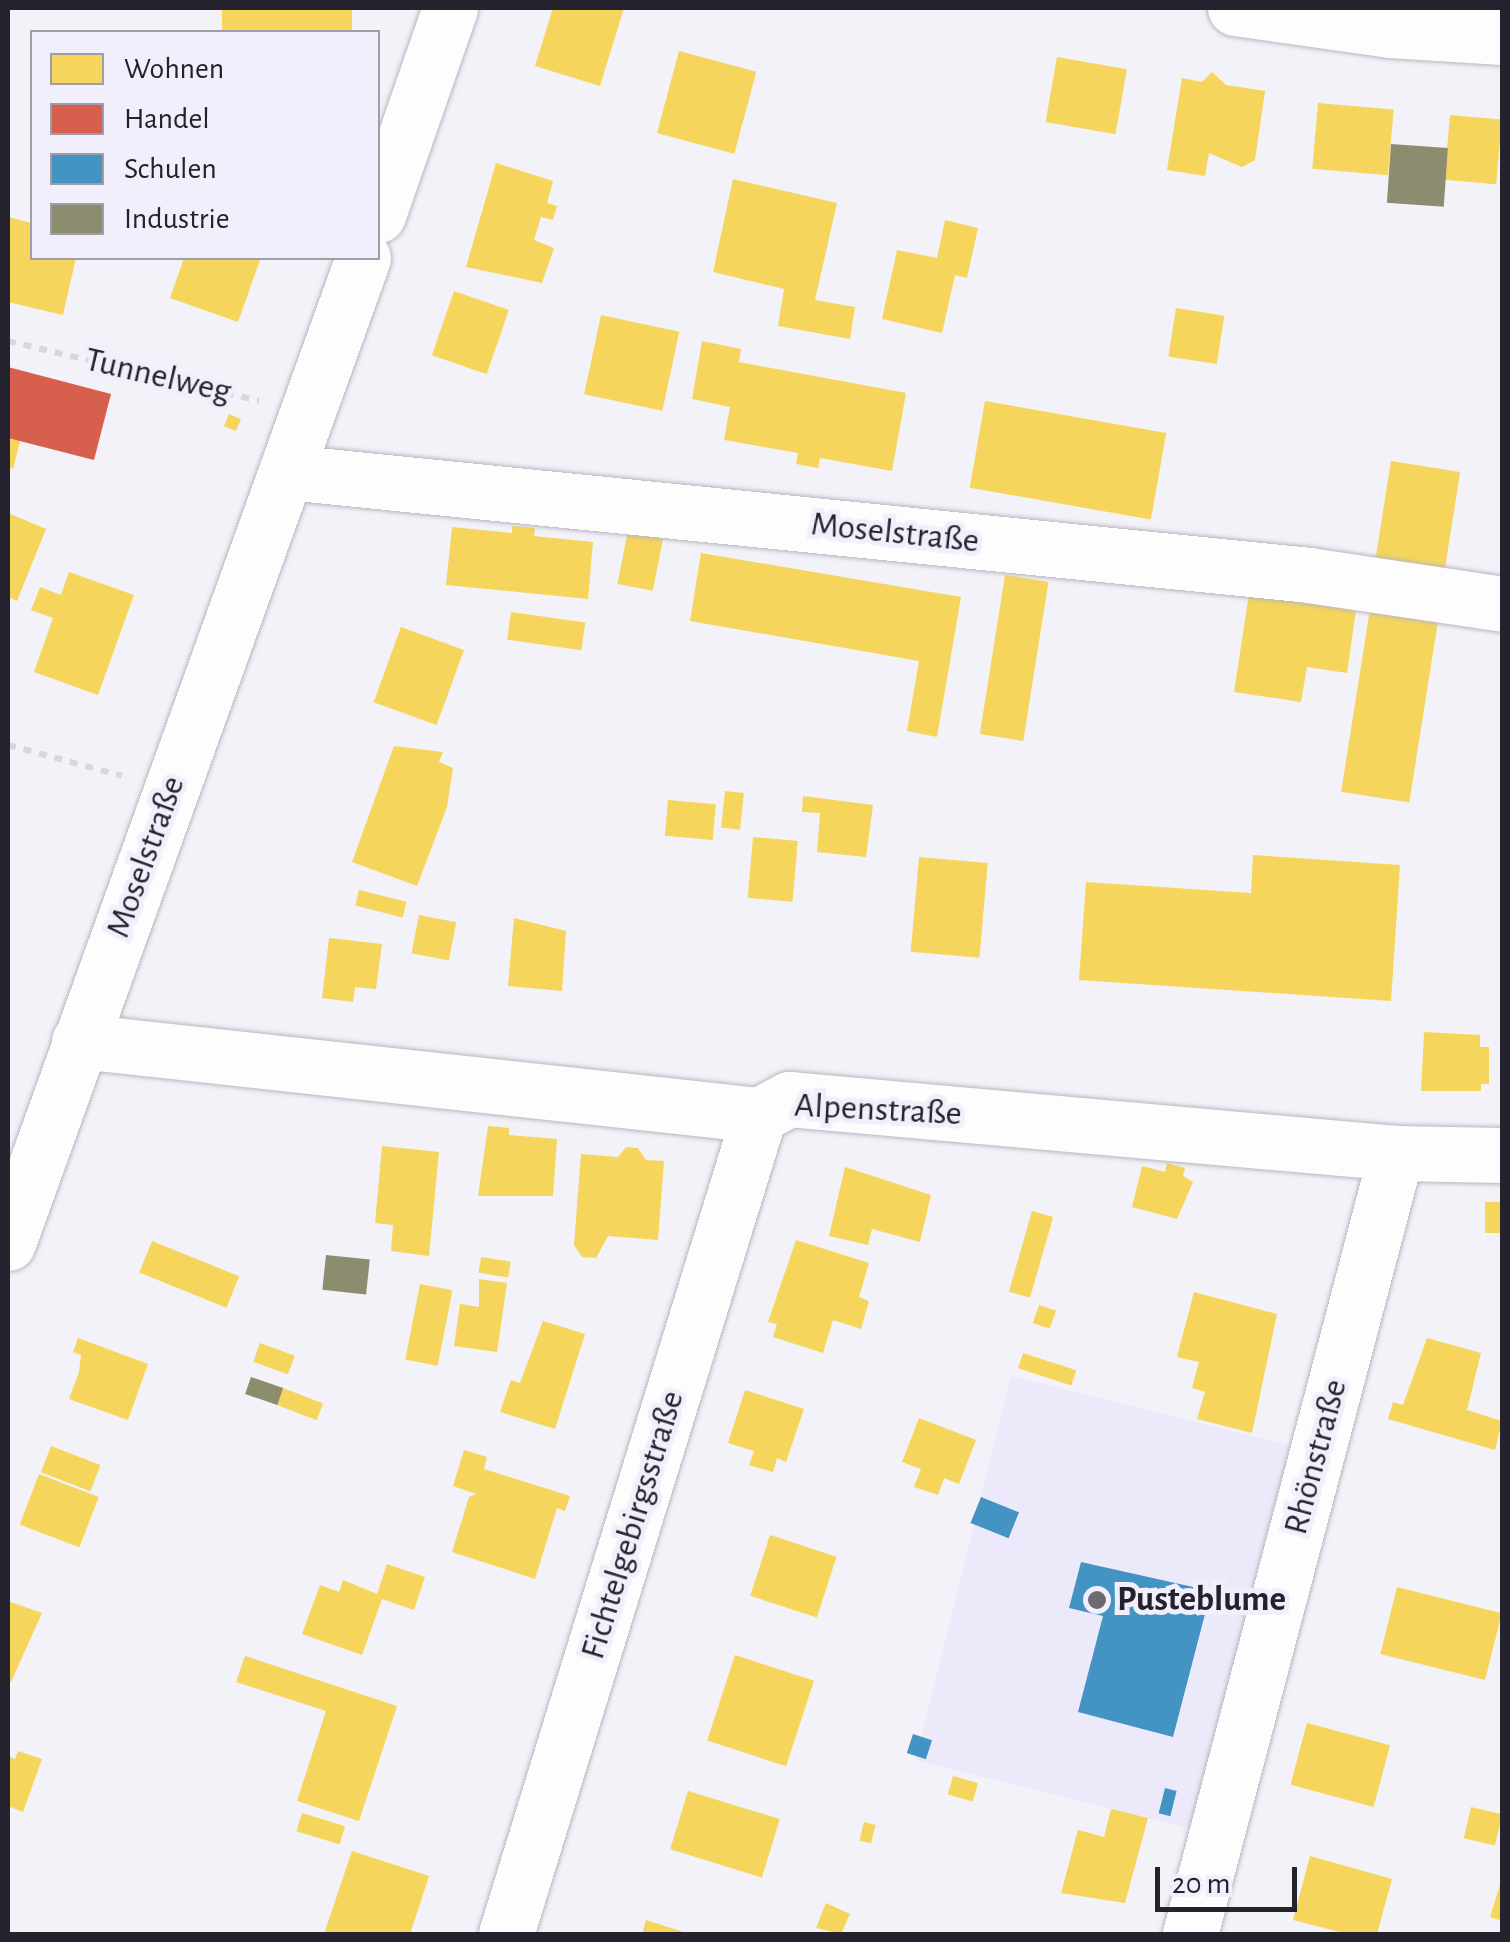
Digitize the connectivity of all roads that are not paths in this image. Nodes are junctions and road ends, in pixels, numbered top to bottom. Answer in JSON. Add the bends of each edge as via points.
{"nodes":[{"id":1,"x":450,"y":8,"type":"edge"},
{"id":2,"x":1234,"y":8,"type":"edge"},
{"id":3,"x":1393,"y":19,"type":"edge"},
{"id":4,"x":1502,"y":37,"type":"edge"},
{"id":5,"x":380,"y":210,"type":"edge"},
{"id":6,"x":362,"y":260,"type":"edge"},
{"id":7,"x":287,"y":472,"type":"junction"},
{"id":8,"x":1502,"y":604,"type":"edge"},
{"id":9,"x":79,"y":1041,"type":"junction"},
{"id":10,"x":759,"y":1115,"type":"junction"},
{"id":11,"x":1396,"y":1154,"type":"junction"},
{"id":12,"x":1502,"y":1155,"type":"edge"},
{"id":13,"x":8,"y":1243,"type":"edge"},
{"id":14,"x":506,"y":1934,"type":"edge"},
{"id":15,"x":1190,"y":1934,"type":"edge"}],
"edges":[{"from":1,"to":5,"type":"street"},
{"from":2,"to":3,"type":"street"},
{"from":3,"to":4,"type":"street"},
{"from":6,"to":7,"type":"street","name":"Moselstraße"},
{"from":7,"to":8,"type":"street","name":"Moselstraße","via":[[1252,569]]},
{"from":7,"to":9,"type":"street","name":"Moselstraße"},
{"from":9,"to":10,"type":"street","name":"Alpenstraße"},
{"from":9,"to":13,"type":"street","name":"Moselstraße"},
{"from":10,"to":11,"type":"street","name":"Alpenstraße","via":[[790,1098]]},
{"from":10,"to":14,"type":"street","name":"Fichtelgebirgsstraße"},
{"from":11,"to":12,"type":"street","name":"Alpenstraße"},
{"from":11,"to":15,"type":"street","name":"Rhönstraße"}]}
